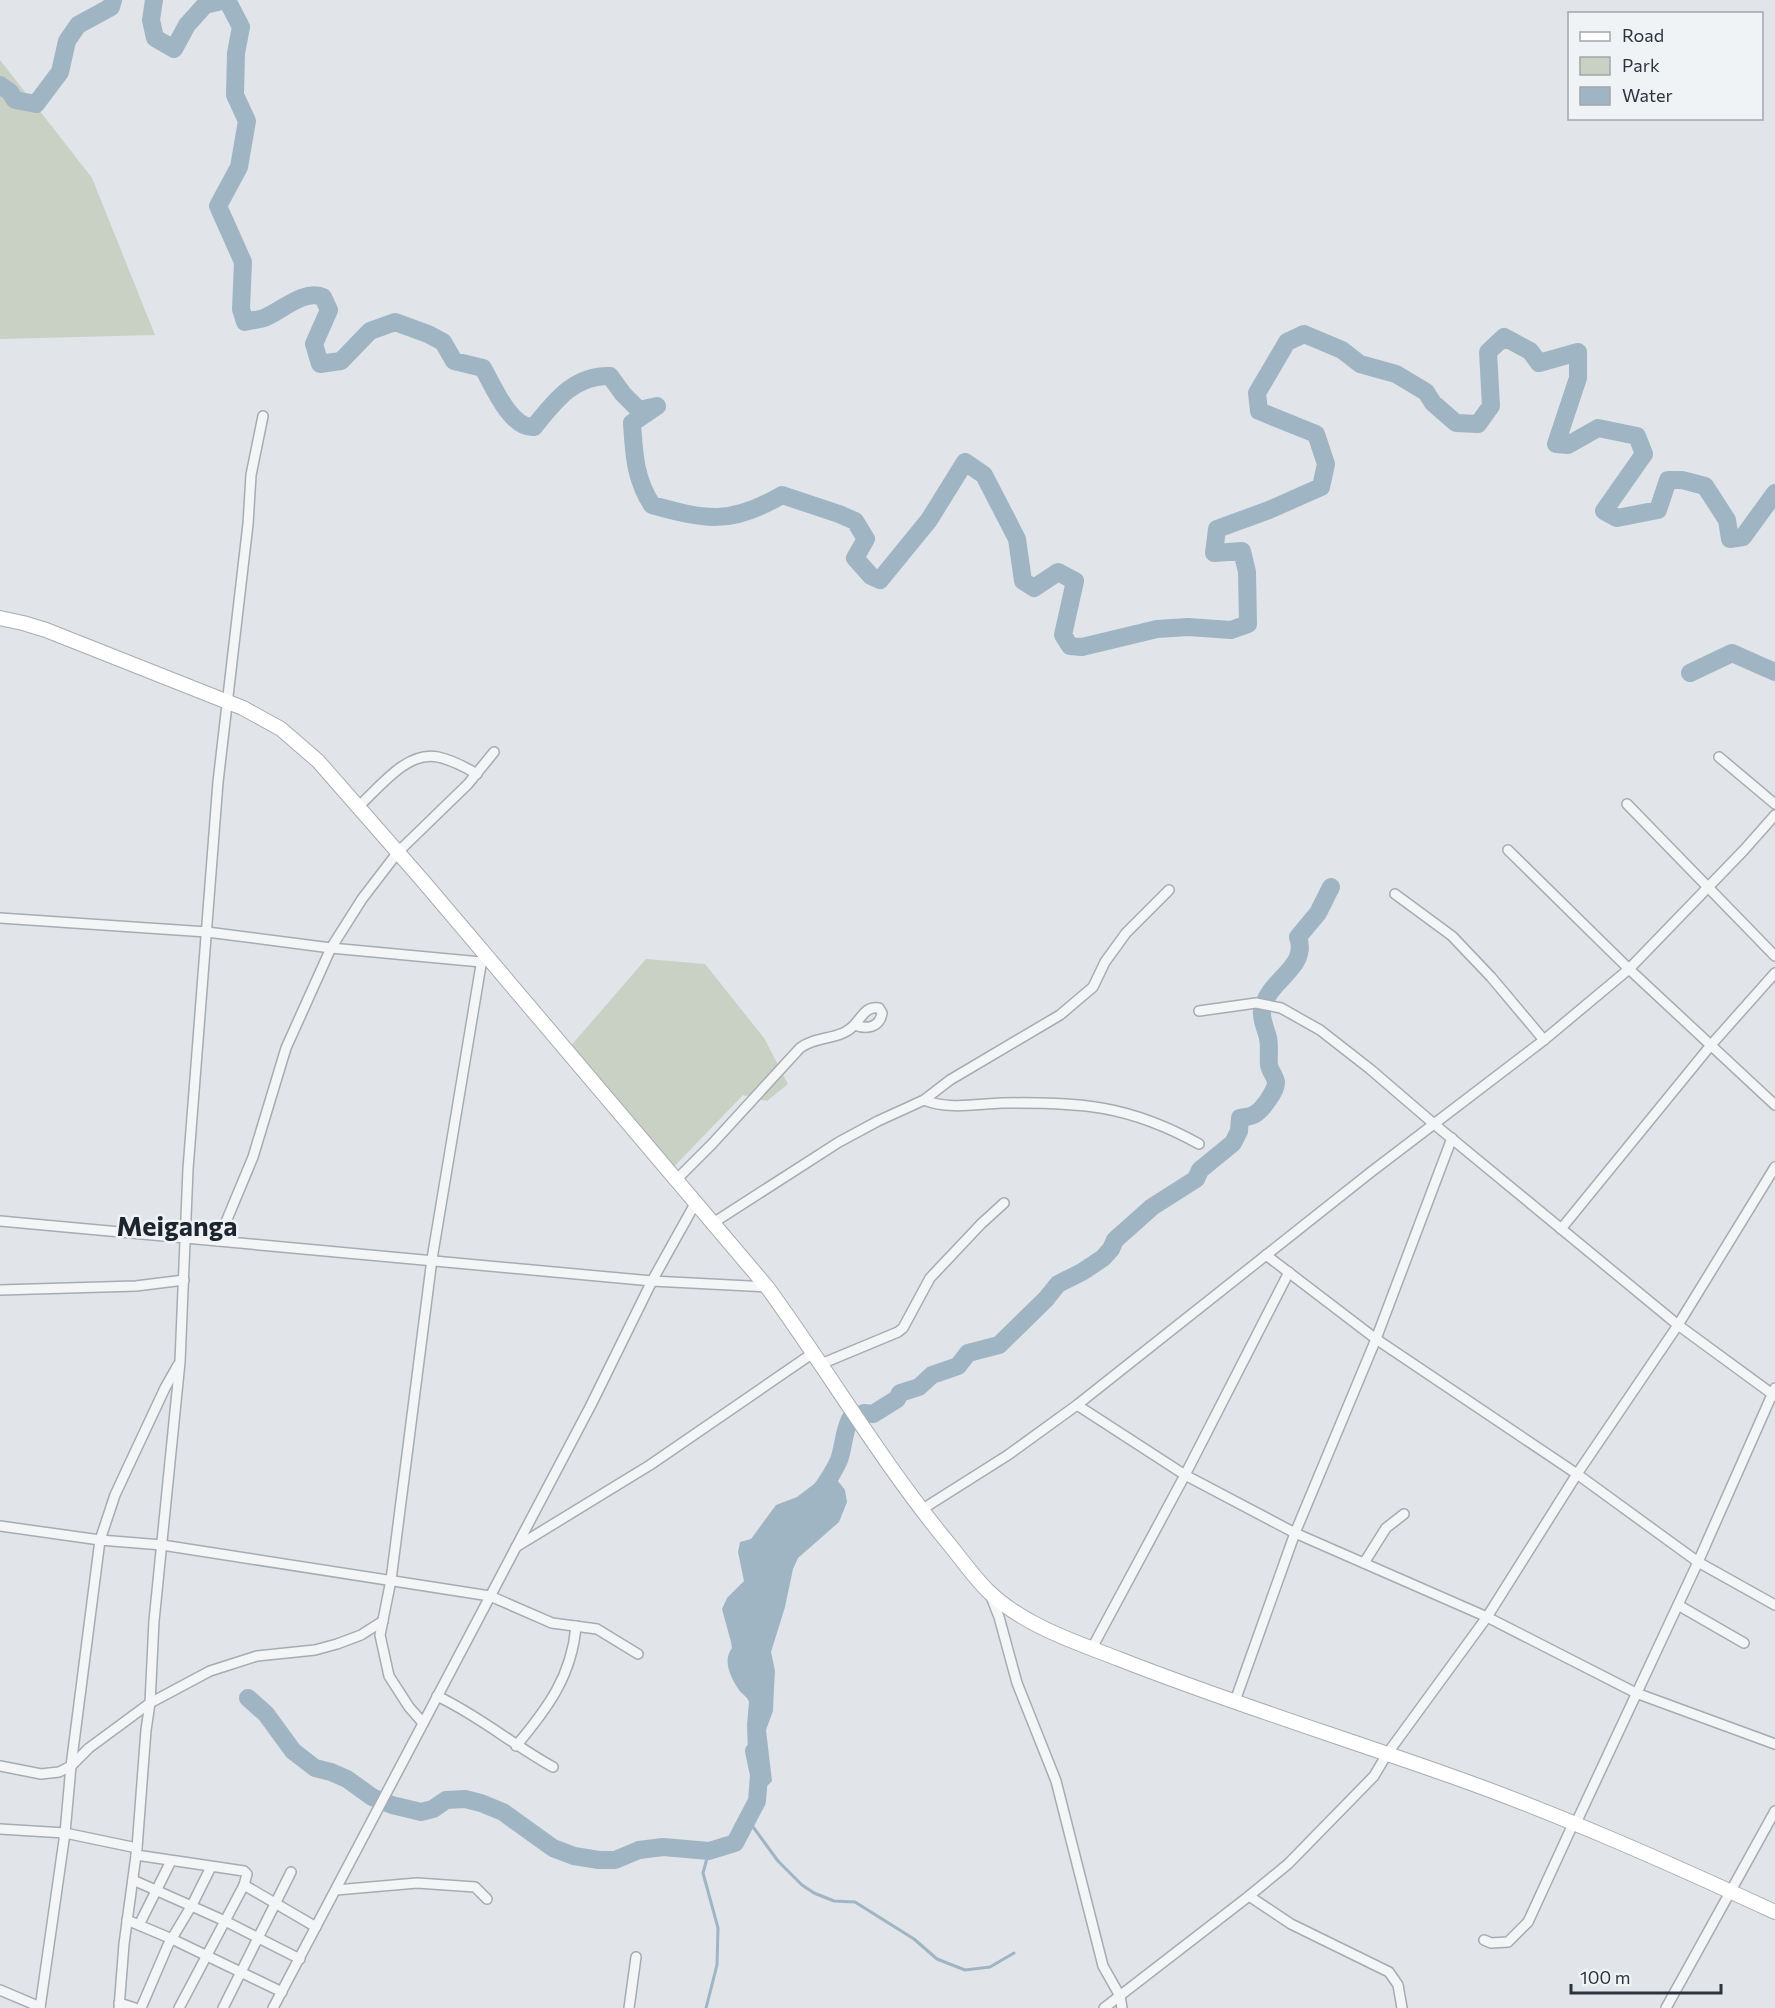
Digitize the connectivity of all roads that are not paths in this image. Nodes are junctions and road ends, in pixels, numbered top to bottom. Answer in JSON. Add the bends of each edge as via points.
{"nodes":[{"id":1,"x":263,"y":416,"type":"dead end"},
{"id":2,"x":0,"y":618,"type":"edge"},
{"id":3,"x":227,"y":701,"type":"junction"},
{"id":4,"x":494,"y":752,"type":"dead end"},
{"id":5,"x":1719,"y":757,"type":"dead end"},
{"id":6,"x":477,"y":774,"type":"junction"},
{"id":7,"x":1627,"y":804,"type":"dead end"},
{"id":8,"x":1775,"y":804,"type":"edge"},
{"id":9,"x":358,"y":807,"type":"junction"},
{"id":10,"x":1775,"y":815,"type":"edge"},
{"id":11,"x":1508,"y":850,"type":"dead end"},
{"id":12,"x":398,"y":852,"type":"junction"},
{"id":13,"x":1707,"y":888,"type":"junction"},
{"id":14,"x":1169,"y":890,"type":"dead end"},
{"id":15,"x":1395,"y":894,"type":"dead end"},
{"id":16,"x":0,"y":918,"type":"edge"},
{"id":17,"x":207,"y":932,"type":"junction"},
{"id":18,"x":331,"y":948,"type":"junction"},
{"id":19,"x":1775,"y":956,"type":"edge"},
{"id":20,"x":482,"y":958,"type":"junction"},
{"id":21,"x":1629,"y":969,"type":"junction"},
{"id":22,"x":1775,"y":973,"type":"edge"},
{"id":23,"x":1199,"y":1011,"type":"dead end"},
{"id":24,"x":855,"y":1025,"type":"dead end"},
{"id":25,"x":1545,"y":1040,"type":"junction"},
{"id":26,"x":1711,"y":1045,"type":"junction"},
{"id":27,"x":924,"y":1100,"type":"junction"},
{"id":28,"x":1775,"y":1105,"type":"edge"},
{"id":29,"x":1434,"y":1124,"type":"junction"},
{"id":30,"x":1452,"y":1138,"type":"junction"},
{"id":31,"x":1199,"y":1144,"type":"dead end"},
{"id":32,"x":1775,"y":1167,"type":"edge"},
{"id":33,"x":677,"y":1179,"type":"junction"},
{"id":34,"x":696,"y":1202,"type":"junction"},
{"id":35,"x":1004,"y":1203,"type":"dead end"},
{"id":36,"x":0,"y":1221,"type":"edge"},
{"id":37,"x":713,"y":1223,"type":"junction"},
{"id":38,"x":1561,"y":1229,"type":"junction"},
{"id":39,"x":185,"y":1239,"type":"junction"},
{"id":40,"x":218,"y":1241,"type":"junction"},
{"id":41,"x":1266,"y":1255,"type":"junction"},
{"id":42,"x":432,"y":1259,"type":"junction"},
{"id":43,"x":1288,"y":1272,"type":"junction"},
{"id":44,"x":184,"y":1280,"type":"junction"},
{"id":45,"x":652,"y":1281,"type":"junction"},
{"id":46,"x":767,"y":1287,"type":"junction"},
{"id":47,"x":0,"y":1290,"type":"edge"},
{"id":48,"x":1678,"y":1325,"type":"junction"},
{"id":49,"x":1376,"y":1339,"type":"junction"},
{"id":50,"x":817,"y":1359,"type":"junction"},
{"id":51,"x":180,"y":1362,"type":"junction"},
{"id":52,"x":1774,"y":1392,"type":"edge"},
{"id":53,"x":1077,"y":1405,"type":"junction"},
{"id":54,"x":1576,"y":1474,"type":"junction"},
{"id":55,"x":1185,"y":1475,"type":"junction"},
{"id":56,"x":921,"y":1510,"type":"junction"},
{"id":57,"x":1404,"y":1514,"type":"dead end"},
{"id":58,"x":0,"y":1527,"type":"edge"},
{"id":59,"x":1295,"y":1533,"type":"junction"},
{"id":60,"x":100,"y":1540,"type":"junction"},
{"id":61,"x":162,"y":1545,"type":"junction"},
{"id":62,"x":516,"y":1547,"type":"junction"},
{"id":63,"x":1698,"y":1562,"type":"junction"},
{"id":64,"x":1364,"y":1563,"type":"junction"},
{"id":65,"x":391,"y":1580,"type":"junction"},
{"id":66,"x":989,"y":1592,"type":"junction"},
{"id":67,"x":489,"y":1596,"type":"junction"},
{"id":68,"x":1678,"y":1605,"type":"junction"},
{"id":69,"x":1775,"y":1605,"type":"edge"},
{"id":70,"x":1487,"y":1617,"type":"junction"},
{"id":71,"x":383,"y":1621,"type":"junction"},
{"id":72,"x":576,"y":1626,"type":"junction"},
{"id":73,"x":1744,"y":1642,"type":"dead end"},
{"id":74,"x":1092,"y":1648,"type":"junction"},
{"id":75,"x":638,"y":1654,"type":"dead end"},
{"id":76,"x":1636,"y":1693,"type":"junction"},
{"id":77,"x":437,"y":1696,"type":"junction"},
{"id":78,"x":1234,"y":1701,"type":"junction"},
{"id":79,"x":150,"y":1703,"type":"junction"},
{"id":80,"x":423,"y":1723,"type":"junction"},
{"id":81,"x":1775,"y":1744,"type":"edge"},
{"id":82,"x":516,"y":1746,"type":"junction"},
{"id":83,"x":1387,"y":1754,"type":"junction"},
{"id":84,"x":0,"y":1766,"type":"edge"},
{"id":85,"x":71,"y":1766,"type":"junction"},
{"id":86,"x":553,"y":1767,"type":"dead end"},
{"id":87,"x":1775,"y":1811,"type":"edge"},
{"id":88,"x":1575,"y":1823,"type":"junction"},
{"id":89,"x":0,"y":1829,"type":"edge"},
{"id":90,"x":65,"y":1833,"type":"junction"},
{"id":91,"x":136,"y":1852,"type":"junction"},
{"id":92,"x":171,"y":1860,"type":"junction"},
{"id":93,"x":211,"y":1867,"type":"junction"},
{"id":94,"x":291,"y":1872,"type":"dead end"},
{"id":95,"x":133,"y":1880,"type":"junction"},
{"id":96,"x":244,"y":1885,"type":"junction"},
{"id":97,"x":157,"y":1890,"type":"junction"},
{"id":98,"x":336,"y":1890,"type":"junction"},
{"id":99,"x":1729,"y":1891,"type":"junction"},
{"id":100,"x":1249,"y":1896,"type":"junction"},
{"id":101,"x":487,"y":1899,"type":"dead end"},
{"id":102,"x":277,"y":1903,"type":"junction"},
{"id":103,"x":192,"y":1905,"type":"junction"},
{"id":104,"x":1775,"y":1912,"type":"edge"},
{"id":105,"x":127,"y":1920,"type":"junction"},
{"id":106,"x":225,"y":1921,"type":"junction"},
{"id":107,"x":139,"y":1925,"type":"junction"},
{"id":108,"x":316,"y":1927,"type":"junction"},
{"id":109,"x":172,"y":1939,"type":"junction"},
{"id":110,"x":259,"y":1939,"type":"junction"},
{"id":111,"x":1484,"y":1940,"type":"dead end"},
{"id":112,"x":206,"y":1956,"type":"junction"},
{"id":113,"x":636,"y":1957,"type":"dead end"},
{"id":114,"x":300,"y":1959,"type":"junction"},
{"id":115,"x":242,"y":1973,"type":"junction"},
{"id":116,"x":0,"y":1990,"type":"edge"},
{"id":117,"x":282,"y":1992,"type":"junction"},
{"id":118,"x":1120,"y":1996,"type":"junction"},
{"id":119,"x":119,"y":2006,"type":"edge"},
{"id":120,"x":40,"y":2007,"type":"edge"},
{"id":121,"x":135,"y":2008,"type":"edge"},
{"id":122,"x":141,"y":2008,"type":"edge"},
{"id":123,"x":179,"y":2008,"type":"edge"},
{"id":124,"x":223,"y":2008,"type":"edge"},
{"id":125,"x":273,"y":2008,"type":"edge"},
{"id":126,"x":629,"y":2008,"type":"edge"},
{"id":127,"x":1104,"y":2008,"type":"edge"},
{"id":128,"x":1122,"y":2008,"type":"edge"},
{"id":129,"x":1402,"y":2008,"type":"edge"},
{"id":130,"x":1666,"y":2008,"type":"edge"}],
"edges":[{"from":1,"to":3,"type":"street","via":[[251,475]]},
{"from":2,"to":3,"type":"street","via":[[46,630]]},
{"from":3,"to":9,"type":"street","via":[[281,729],[318,761]]},
{"from":3,"to":17,"type":"street"},
{"from":4,"to":6,"type":"street"},
{"from":5,"to":8,"type":"street"},
{"from":6,"to":9,"type":"street","via":[[439,757],[418,758],[393,774]]},
{"from":6,"to":12,"type":"street"},
{"from":7,"to":13,"type":"street"},
{"from":9,"to":12,"type":"street"},
{"from":10,"to":13,"type":"street"},
{"from":11,"to":21,"type":"street"},
{"from":12,"to":18,"type":"street"},
{"from":12,"to":20,"type":"street"},
{"from":13,"to":19,"type":"street"},
{"from":13,"to":21,"type":"street"},
{"from":14,"to":27,"type":"street","via":[[1126,933],[1086,995]]},
{"from":15,"to":25,"type":"street","via":[[1452,936]]},
{"from":16,"to":17,"type":"street"},
{"from":17,"to":18,"type":"street"},
{"from":17,"to":39,"type":"street"},
{"from":18,"to":20,"type":"street"},
{"from":18,"to":40,"type":"street","via":[[286,1048],[253,1157]]},
{"from":20,"to":33,"type":"street"},
{"from":20,"to":42,"type":"street"},
{"from":21,"to":25,"type":"street"},
{"from":21,"to":26,"type":"street"},
{"from":22,"to":26,"type":"street"},
{"from":23,"to":29,"type":"street","via":[[1248,1003],[1281,1008],[1320,1030]]},
{"from":24,"to":33,"type":"street","via":[[844,1033],[814,1040],[800,1048]]},
{"from":25,"to":29,"type":"street"},
{"from":26,"to":28,"type":"street"},
{"from":26,"to":38,"type":"street"},
{"from":27,"to":31,"type":"street","via":[[948,1107],[1065,1102],[1104,1107],[1153,1121]]},
{"from":27,"to":37,"type":"street","via":[[848,1137]]},
{"from":29,"to":30,"type":"street"},
{"from":29,"to":41,"type":"street"},
{"from":30,"to":38,"type":"street"},
{"from":30,"to":49,"type":"street"},
{"from":32,"to":48,"type":"street"},
{"from":33,"to":34,"type":"street"},
{"from":34,"to":37,"type":"street"},
{"from":34,"to":45,"type":"street"},
{"from":35,"to":50,"type":"street","via":[[942,1263],[898,1332]]},
{"from":36,"to":39,"type":"street"},
{"from":37,"to":46,"type":"street"},
{"from":38,"to":48,"type":"street"},
{"from":39,"to":40,"type":"street"},
{"from":39,"to":44,"type":"street"},
{"from":40,"to":42,"type":"street"},
{"from":41,"to":43,"type":"street"},
{"from":41,"to":53,"type":"street"},
{"from":42,"to":45,"type":"street"},
{"from":42,"to":65,"type":"street"},
{"from":43,"to":49,"type":"street"},
{"from":43,"to":55,"type":"street"},
{"from":44,"to":47,"type":"street","via":[[136,1286]]},
{"from":44,"to":51,"type":"street"},
{"from":45,"to":46,"type":"street"},
{"from":45,"to":62,"type":"street"},
{"from":46,"to":50,"type":"street"},
{"from":48,"to":52,"type":"street"},
{"from":48,"to":54,"type":"street"},
{"from":49,"to":54,"type":"street"},
{"from":49,"to":59,"type":"street"},
{"from":50,"to":56,"type":"street"},
{"from":50,"to":62,"type":"street"},
{"from":51,"to":60,"type":"street","via":[[115,1495]]},
{"from":51,"to":61,"type":"street"},
{"from":52,"to":63,"type":"street"},
{"from":53,"to":55,"type":"street"},
{"from":53,"to":56,"type":"street"},
{"from":54,"to":63,"type":"street"},
{"from":54,"to":70,"type":"street"},
{"from":55,"to":59,"type":"street"},
{"from":55,"to":74,"type":"street"},
{"from":56,"to":66,"type":"street"},
{"from":57,"to":64,"type":"street","via":[[1386,1528]]},
{"from":58,"to":60,"type":"street"},
{"from":59,"to":64,"type":"street"},
{"from":59,"to":78,"type":"street"},
{"from":60,"to":61,"type":"street"},
{"from":60,"to":85,"type":"street"},
{"from":61,"to":65,"type":"street"},
{"from":61,"to":79,"type":"street"},
{"from":62,"to":67,"type":"street"},
{"from":63,"to":68,"type":"street"},
{"from":63,"to":69,"type":"street"},
{"from":64,"to":70,"type":"street"},
{"from":65,"to":67,"type":"street"},
{"from":65,"to":71,"type":"street"},
{"from":66,"to":74,"type":"street","via":[[1025,1618]]},
{"from":66,"to":118,"type":"street","via":[[1017,1683],[1062,1801],[1103,1966]]},
{"from":67,"to":72,"type":"street","via":[[552,1623]]},
{"from":67,"to":77,"type":"street"},
{"from":68,"to":73,"type":"street"},
{"from":68,"to":76,"type":"street"},
{"from":70,"to":76,"type":"street"},
{"from":70,"to":83,"type":"street"},
{"from":71,"to":79,"type":"street","via":[[337,1644],[256,1656],[210,1671]]},
{"from":71,"to":80,"type":"street","via":[[380,1635],[389,1676]]},
{"from":72,"to":75,"type":"street","via":[[597,1629]]},
{"from":72,"to":82,"type":"street","via":[[573,1653],[556,1693]]},
{"from":74,"to":78,"type":"street"},
{"from":76,"to":81,"type":"street"},
{"from":76,"to":88,"type":"street"},
{"from":77,"to":80,"type":"street"},
{"from":77,"to":82,"type":"street","via":[[481,1720]]},
{"from":78,"to":83,"type":"street"},
{"from":79,"to":85,"type":"street"},
{"from":79,"to":91,"type":"street"},
{"from":80,"to":98,"type":"street"},
{"from":82,"to":86,"type":"street"},
{"from":83,"to":88,"type":"street"},
{"from":83,"to":100,"type":"street","via":[[1374,1776],[1342,1810]]},
{"from":84,"to":85,"type":"street","via":[[41,1774]]},
{"from":85,"to":90,"type":"street"},
{"from":87,"to":99,"type":"street"},
{"from":88,"to":99,"type":"street"},
{"from":88,"to":111,"type":"street","via":[[1528,1922],[1508,1942]]},
{"from":89,"to":90,"type":"street"},
{"from":90,"to":91,"type":"street"},
{"from":90,"to":120,"type":"street"},
{"from":91,"to":92,"type":"street"},
{"from":91,"to":95,"type":"street"},
{"from":92,"to":93,"type":"street"},
{"from":92,"to":97,"type":"street"},
{"from":93,"to":96,"type":"street","via":[[246,1872]]},
{"from":93,"to":103,"type":"street"},
{"from":94,"to":102,"type":"street"},
{"from":95,"to":97,"type":"street"},
{"from":95,"to":105,"type":"street"},
{"from":96,"to":102,"type":"street"},
{"from":96,"to":106,"type":"street"},
{"from":97,"to":103,"type":"street"},
{"from":97,"to":107,"type":"street"},
{"from":98,"to":101,"type":"street","via":[[426,1884],[475,1887]]},
{"from":98,"to":108,"type":"street"},
{"from":99,"to":104,"type":"street"},
{"from":99,"to":130,"type":"street"},
{"from":100,"to":118,"type":"street"},
{"from":100,"to":129,"type":"street","via":[[1291,1924],[1389,1972],[1398,1985]]},
{"from":102,"to":108,"type":"street"},
{"from":102,"to":110,"type":"street"},
{"from":103,"to":106,"type":"street"},
{"from":103,"to":109,"type":"street"},
{"from":105,"to":107,"type":"street"},
{"from":105,"to":119,"type":"street"},
{"from":106,"to":110,"type":"street"},
{"from":106,"to":112,"type":"street"},
{"from":107,"to":109,"type":"street"},
{"from":108,"to":114,"type":"street"},
{"from":109,"to":112,"type":"street"},
{"from":109,"to":122,"type":"street"},
{"from":110,"to":114,"type":"street"},
{"from":110,"to":115,"type":"street"},
{"from":112,"to":115,"type":"street"},
{"from":112,"to":123,"type":"street"},
{"from":113,"to":126,"type":"street"},
{"from":114,"to":117,"type":"street"},
{"from":115,"to":117,"type":"street"},
{"from":115,"to":124,"type":"street"},
{"from":116,"to":120,"type":"street"},
{"from":117,"to":125,"type":"street"},
{"from":118,"to":127,"type":"street"},
{"from":118,"to":128,"type":"street"},
{"from":119,"to":121,"type":"street"}]}
